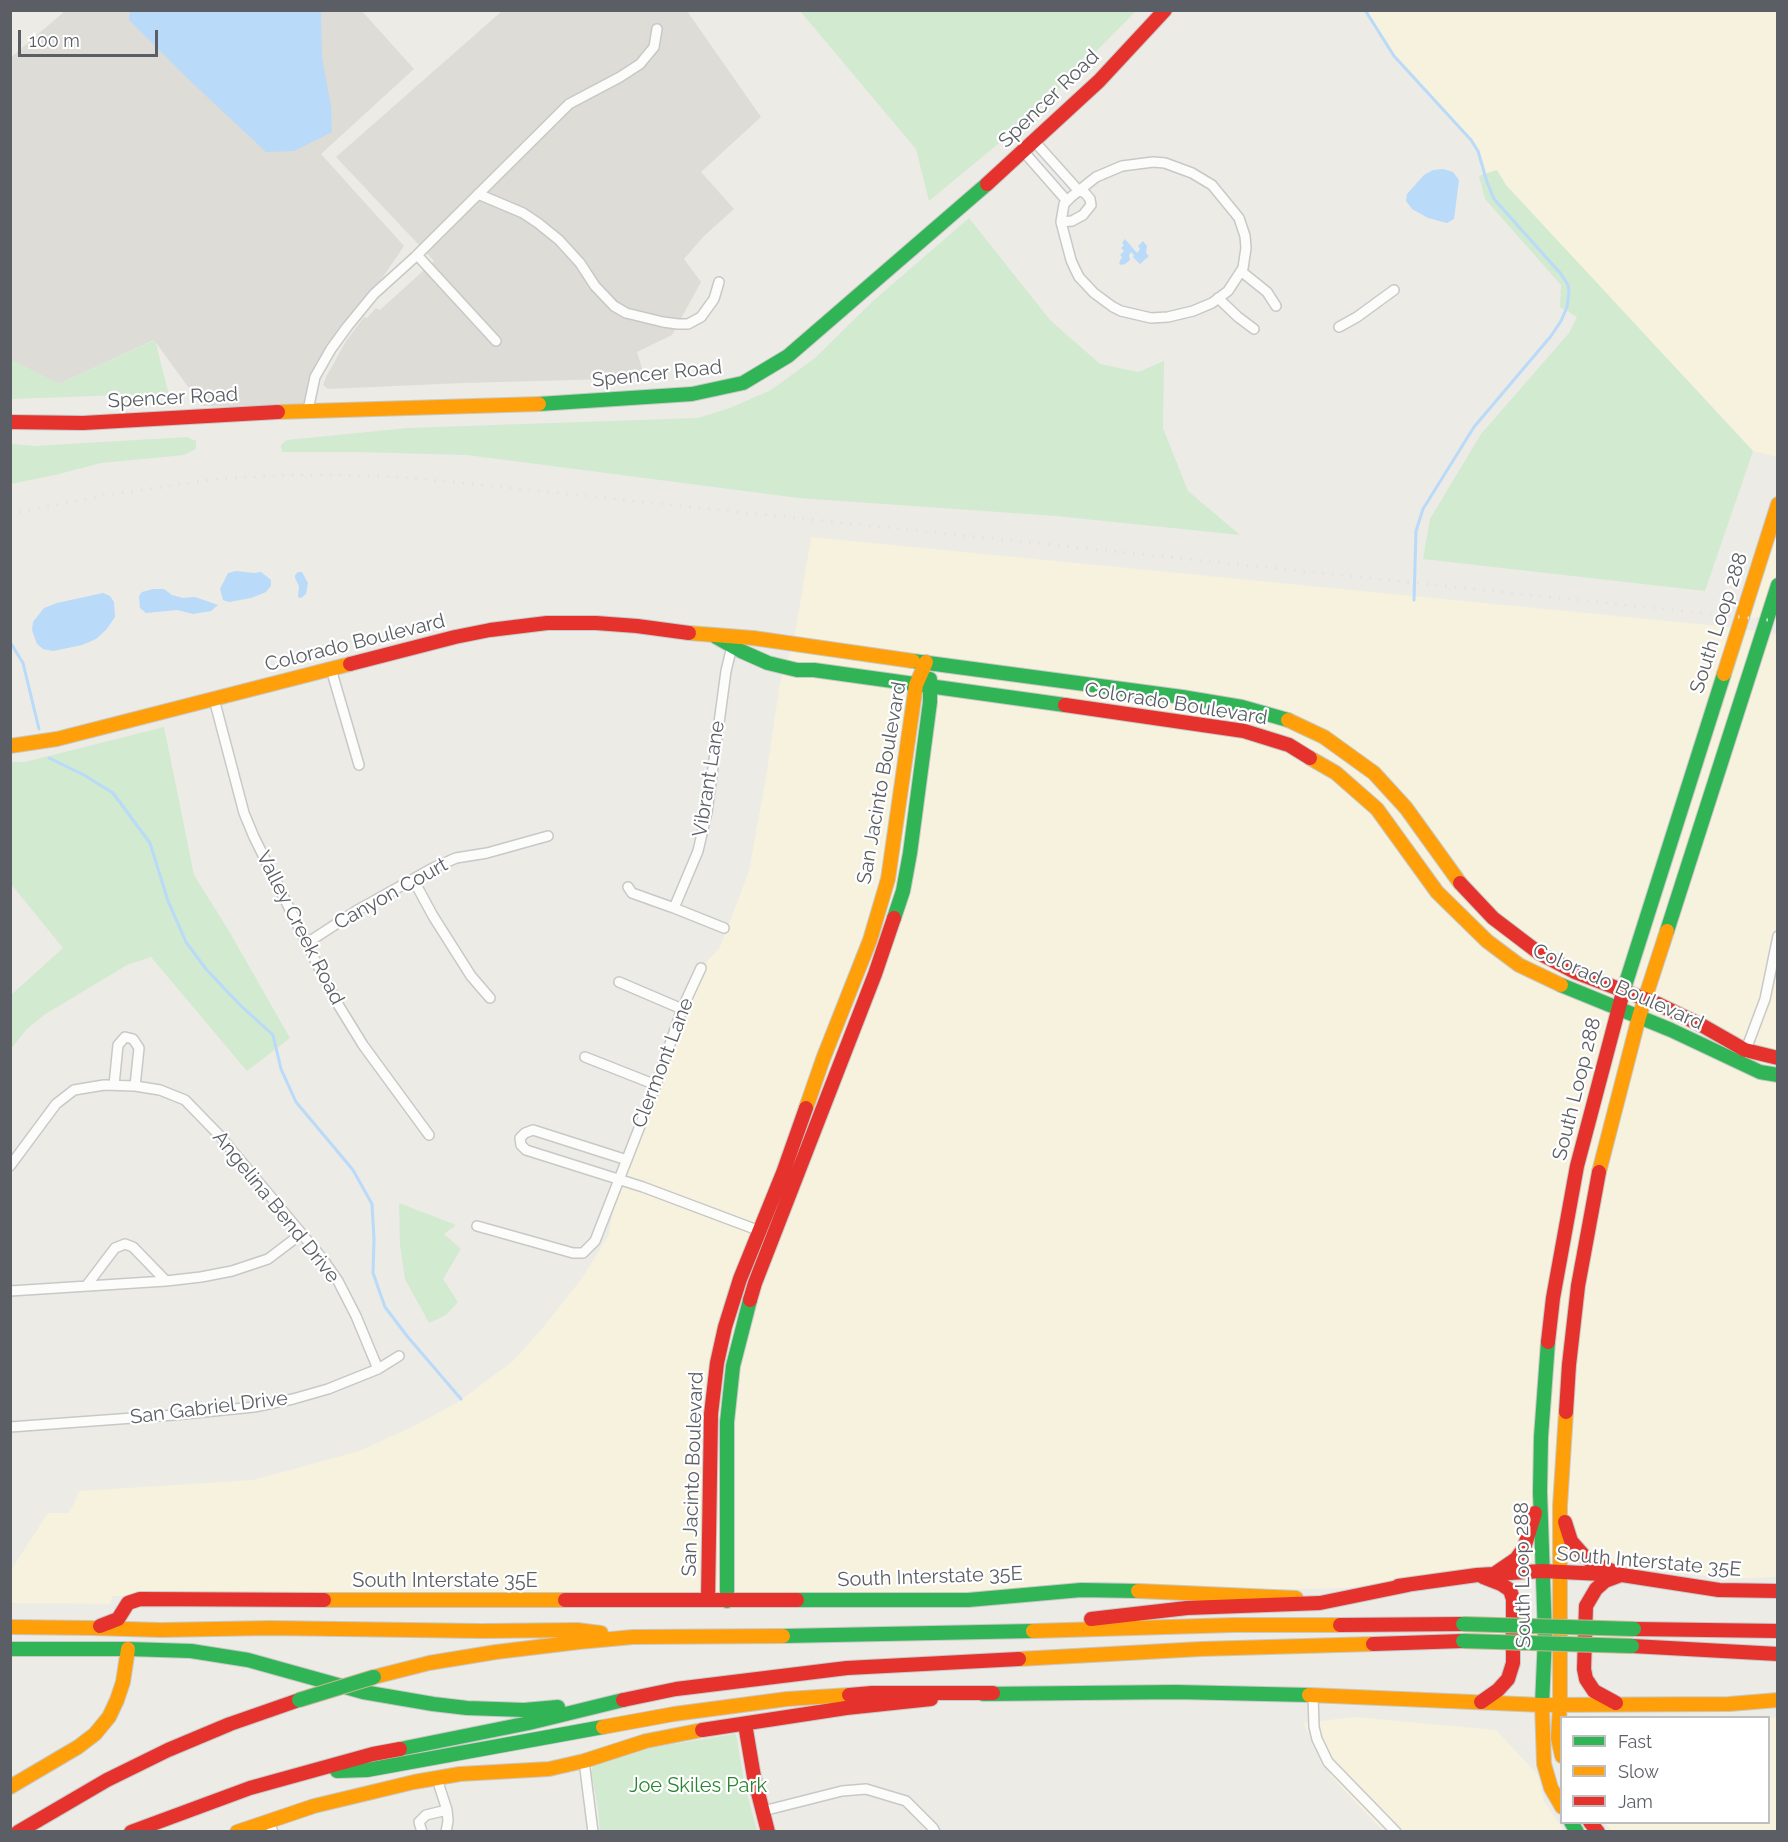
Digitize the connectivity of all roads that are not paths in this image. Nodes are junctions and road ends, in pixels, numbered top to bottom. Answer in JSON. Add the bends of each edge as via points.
{"nodes":[{"id":1,"x":1165,"y":10,"type":"edge"},
{"id":2,"x":657,"y":29,"type":"dead end"},
{"id":3,"x":1035,"y":142,"type":"junction"},
{"id":4,"x":1024,"y":152,"type":"junction"},
{"id":5,"x":1078,"y":190,"type":"junction"},
{"id":6,"x":478,"y":194,"type":"junction"},
{"id":7,"x":1067,"y":201,"type":"junction"},
{"id":8,"x":1061,"y":222,"type":"junction"},
{"id":9,"x":417,"y":255,"type":"junction"},
{"id":10,"x":1242,"y":272,"type":"junction"},
{"id":11,"x":719,"y":282,"type":"dead end"},
{"id":12,"x":1394,"y":290,"type":"dead end"},
{"id":13,"x":1218,"y":298,"type":"junction"},
{"id":14,"x":1276,"y":306,"type":"dead end"},
{"id":15,"x":1340,"y":327,"type":"dead end"},
{"id":16,"x":1254,"y":329,"type":"dead end"},
{"id":17,"x":496,"y":341,"type":"dead end"},
{"id":18,"x":308,"y":410,"type":"junction"},
{"id":19,"x":10,"y":422,"type":"edge"},
{"id":20,"x":1778,"y":504,"type":"edge"},
{"id":21,"x":1778,"y":585,"type":"edge"},
{"id":22,"x":714,"y":636,"type":"junction"},
{"id":23,"x":732,"y":646,"type":"junction"},
{"id":24,"x":926,"y":662,"type":"junction"},
{"id":25,"x":331,"y":669,"type":"junction"},
{"id":26,"x":916,"y":685,"type":"junction"},
{"id":27,"x":931,"y":686,"type":"junction"},
{"id":28,"x":214,"y":699,"type":"junction"},
{"id":29,"x":10,"y":746,"type":"edge"},
{"id":30,"x":359,"y":765,"type":"dead end"},
{"id":31,"x":917,"y":795,"type":"junction"},
{"id":32,"x":900,"y":799,"type":"junction"},
{"id":33,"x":1398,"y":800,"type":"junction"},
{"id":34,"x":915,"y":810,"type":"junction"},
{"id":35,"x":1380,"y":813,"type":"junction"},
{"id":36,"x":548,"y":836,"type":"dead end"},
{"id":37,"x":413,"y":879,"type":"junction"},
{"id":38,"x":628,"y":887,"type":"dead end"},
{"id":39,"x":1437,"y":892,"type":"junction"},
{"id":40,"x":674,"y":908,"type":"junction"},
{"id":41,"x":724,"y":928,"type":"dead end"},
{"id":42,"x":1515,"y":936,"type":"junction"},
{"id":43,"x":1778,"y":936,"type":"edge"},
{"id":44,"x":307,"y":943,"type":"junction"},
{"id":45,"x":701,"y":968,"type":"dead end"},
{"id":46,"x":619,"y":982,"type":"dead end"},
{"id":47,"x":1624,"y":990,"type":"junction"},
{"id":48,"x":490,"y":998,"type":"dead end"},
{"id":49,"x":1645,"y":999,"type":"junction"},
{"id":50,"x":682,"y":1009,"type":"junction"},
{"id":51,"x":1618,"y":1009,"type":"junction"},
{"id":52,"x":1639,"y":1017,"type":"junction"},
{"id":53,"x":836,"y":1028,"type":"junction"},
{"id":54,"x":851,"y":1033,"type":"junction"},
{"id":55,"x":1745,"y":1050,"type":"junction"},
{"id":56,"x":585,"y":1057,"type":"dead end"},
{"id":57,"x":1778,"y":1058,"type":"edge"},
{"id":58,"x":1742,"y":1065,"type":"junction"},
{"id":59,"x":1778,"y":1075,"type":"edge"},
{"id":60,"x":114,"y":1085,"type":"junction"},
{"id":61,"x":656,"y":1085,"type":"junction"},
{"id":62,"x":135,"y":1086,"type":"junction"},
{"id":63,"x":429,"y":1135,"type":"dead end"},
{"id":64,"x":627,"y":1160,"type":"junction"},
{"id":65,"x":10,"y":1167,"type":"edge"},
{"id":66,"x":619,"y":1179,"type":"junction"},
{"id":67,"x":767,"y":1214,"type":"junction"},
{"id":68,"x":477,"y":1226,"type":"dead end"},
{"id":69,"x":779,"y":1226,"type":"junction"},
{"id":70,"x":760,"y":1231,"type":"junction"},
{"id":71,"x":301,"y":1234,"type":"junction"},
{"id":72,"x":166,"y":1281,"type":"junction"},
{"id":73,"x":1555,"y":1283,"type":"junction"},
{"id":74,"x":87,"y":1285,"type":"junction"},
{"id":75,"x":1578,"y":1286,"type":"junction"},
{"id":76,"x":10,"y":1291,"type":"edge"},
{"id":77,"x":1553,"y":1298,"type":"junction"},
{"id":78,"x":1576,"y":1302,"type":"junction"},
{"id":79,"x":399,"y":1356,"type":"dead end"},
{"id":80,"x":717,"y":1363,"type":"junction"},
{"id":81,"x":733,"y":1366,"type":"junction"},
{"id":82,"x":378,"y":1369,"type":"junction"},
{"id":83,"x":10,"y":1427,"type":"edge"},
{"id":84,"x":1540,"y":1492,"type":"junction"},
{"id":85,"x":1560,"y":1506,"type":"junction"},
{"id":86,"x":1542,"y":1571,"type":"junction"},
{"id":87,"x":1560,"y":1572,"type":"junction"},
{"id":88,"x":1494,"y":1574,"type":"junction"},
{"id":89,"x":1478,"y":1575,"type":"junction"},
{"id":90,"x":1623,"y":1575,"type":"junction"},
{"id":91,"x":1407,"y":1585,"type":"junction"},
{"id":92,"x":1778,"y":1591,"type":"edge"},
{"id":93,"x":708,"y":1600,"type":"junction"},
{"id":94,"x":727,"y":1601,"type":"junction"},
{"id":95,"x":10,"y":1628,"type":"edge"},
{"id":96,"x":71,"y":1628,"type":"junction"},
{"id":97,"x":92,"y":1628,"type":"junction"},
{"id":98,"x":988,"y":1631,"type":"junction"},
{"id":99,"x":1778,"y":1631,"type":"edge"},
{"id":100,"x":633,"y":1637,"type":"junction"},
{"id":101,"x":10,"y":1640,"type":"edge"},
{"id":102,"x":10,"y":1649,"type":"edge"},
{"id":103,"x":128,"y":1649,"type":"junction"},
{"id":104,"x":1778,"y":1654,"type":"edge"},
{"id":105,"x":993,"y":1693,"type":"junction"},
{"id":106,"x":1313,"y":1694,"type":"junction"},
{"id":107,"x":1778,"y":1700,"type":"edge"},
{"id":108,"x":1480,"y":1702,"type":"junction"},
{"id":109,"x":1560,"y":1704,"type":"junction"},
{"id":110,"x":1617,"y":1704,"type":"junction"},
{"id":111,"x":596,"y":1705,"type":"junction"},
{"id":112,"x":1542,"y":1705,"type":"junction"},
{"id":113,"x":746,"y":1724,"type":"junction"},
{"id":114,"x":1560,"y":1747,"type":"edge"},
{"id":115,"x":584,"y":1761,"type":"junction"},
{"id":116,"x":306,"y":1772,"type":"junction"},
{"id":117,"x":437,"y":1779,"type":"junction"},
{"id":118,"x":10,"y":1787,"type":"edge"},
{"id":119,"x":1560,"y":1804,"type":"edge"},
{"id":120,"x":447,"y":1810,"type":"junction"},
{"id":121,"x":763,"y":1811,"type":"junction"},
{"id":122,"x":270,"y":1826,"type":"edge"},
{"id":123,"x":18,"y":1832,"type":"edge"},
{"id":124,"x":131,"y":1832,"type":"edge"},
{"id":125,"x":237,"y":1832,"type":"edge"},
{"id":126,"x":422,"y":1832,"type":"edge"},
{"id":127,"x":446,"y":1832,"type":"edge"},
{"id":128,"x":593,"y":1832,"type":"edge"},
{"id":129,"x":768,"y":1832,"type":"edge"},
{"id":130,"x":934,"y":1832,"type":"edge"},
{"id":131,"x":1396,"y":1832,"type":"edge"}],
"edges":[{"from":1,"to":3,"type":"main road","name":"Spencer Road"},
{"from":2,"to":6,"type":"street","via":[[654,47],[640,64],[569,104]]},
{"from":3,"to":4,"type":"main road","name":"Spencer Road"},
{"from":3,"to":5,"type":"street"},
{"from":4,"to":7,"type":"street"},
{"from":4,"to":18,"type":"main road","name":"Spencer Road","via":[[788,356],[743,383],[692,394],[544,404]]},
{"from":5,"to":7,"type":"street"},
{"from":5,"to":8,"type":"street","via":[[1090,199],[1089,210],[1072,221]]},
{"from":5,"to":10,"type":"street","via":[[1096,177],[1134,164],[1165,163],[1192,172],[1219,192],[1239,218],[1246,248]]},
{"from":6,"to":9,"type":"street"},
{"from":6,"to":11,"type":"street","via":[[523,213],[559,240],[595,286],[626,314],[688,324],[701,317],[714,299]]},
{"from":7,"to":8,"type":"street"},
{"from":8,"to":13,"type":"street","via":[[1079,277],[1113,307],[1139,316],[1168,317],[1193,311]]},
{"from":9,"to":17,"type":"street"},
{"from":9,"to":18,"type":"street","via":[[374,294],[336,342],[315,377]]},
{"from":10,"to":13,"type":"street"},
{"from":10,"to":14,"type":"street","via":[[1267,292]]},
{"from":12,"to":15,"type":"street"},
{"from":13,"to":16,"type":"street"},
{"from":18,"to":19,"type":"main road","name":"Spencer Road","via":[[83,423]]},
{"from":20,"to":47,"type":"main road","name":"South Loop 288"},
{"from":21,"to":49,"type":"main road","name":"South Loop 288"},
{"from":22,"to":23,"type":"main road","name":"Colorado Boulevard"},
{"from":22,"to":24,"type":"main road","name":"Colorado Boulevard"},
{"from":22,"to":25,"type":"main road","name":"Colorado Boulevard","via":[[638,626],[547,623],[455,637]]},
{"from":23,"to":26,"type":"main road","name":"Colorado Boulevard","via":[[768,663],[797,670]]},
{"from":23,"to":40,"type":"street","name":"Vibrant Lane","via":[[707,813],[698,850]]},
{"from":24,"to":26,"type":"main road","name":"San Jacinto Boulevard"},
{"from":24,"to":27,"type":"main road","name":"San Jacinto Boulevard"},
{"from":24,"to":33,"type":"main road","name":"Colorado Boulevard","via":[[1242,706],[1291,721],[1324,737],[1374,774]]},
{"from":25,"to":28,"type":"main road","name":"Colorado Boulevard"},
{"from":25,"to":30,"type":"street"},
{"from":26,"to":27,"type":"main road","name":"Colorado Boulevard"},
{"from":26,"to":32,"type":"main road","name":"San Jacinto Boulevard"},
{"from":27,"to":31,"type":"main road","name":"San Jacinto Boulevard"},
{"from":27,"to":35,"type":"main road","name":"Colorado Boulevard","via":[[1216,726],[1270,738],[1301,751],[1336,773]]},
{"from":28,"to":29,"type":"main road","name":"Colorado Boulevard","via":[[57,739]]},
{"from":28,"to":44,"type":"street","name":"Valley Creek Road","via":[[244,813]]},
{"from":31,"to":32,"type":"main road"},
{"from":31,"to":34,"type":"main road","name":"San Jacinto Boulevard"},
{"from":32,"to":34,"type":"main road"},
{"from":32,"to":53,"type":"main road","name":"San Jacinto Boulevard","via":[[885,890]]},
{"from":33,"to":35,"type":"main road"},
{"from":33,"to":42,"type":"main road","name":"Colorado Boulevard","via":[[1457,880]]},
{"from":34,"to":54,"type":"main road","name":"San Jacinto Boulevard","via":[[903,891]]},
{"from":35,"to":39,"type":"main road","name":"Colorado Boulevard"},
{"from":36,"to":37,"type":"street","name":"Canyon Court","via":[[456,858]]},
{"from":37,"to":44,"type":"street","name":"Canyon Court"},
{"from":37,"to":48,"type":"street","via":[[471,976]]},
{"from":38,"to":40,"type":"street","via":[[632,893]]},
{"from":39,"to":42,"type":"main road","via":[[1448,896],[1490,935],[1504,939]]},
{"from":39,"to":51,"type":"main road","name":"Colorado Boulevard","via":[[1487,941],[1519,965]]},
{"from":40,"to":41,"type":"street"},
{"from":42,"to":47,"type":"main road","name":"Colorado Boulevard","via":[[1575,972]]},
{"from":43,"to":55,"type":"street","via":[[1765,999]]},
{"from":44,"to":63,"type":"street","name":"Valley Creek Road","via":[[363,1045]]},
{"from":45,"to":50,"type":"street","name":"Clermont Lane"},
{"from":46,"to":50,"type":"street"},
{"from":47,"to":49,"type":"main road","name":"Colorado Boulevard"},
{"from":47,"to":51,"type":"main road","name":"South Loop 288"},
{"from":49,"to":52,"type":"main road","name":"South Loop 288"},
{"from":49,"to":55,"type":"main road","name":"Colorado Boulevard"},
{"from":50,"to":61,"type":"street","name":"Clermont Lane"},
{"from":51,"to":52,"type":"main road","name":"Colorado Boulevard"},
{"from":51,"to":73,"type":"main road","name":"South Loop 288","via":[[1577,1166]]},
{"from":52,"to":58,"type":"main road","name":"Colorado Boulevard"},
{"from":52,"to":75,"type":"main road","name":"South Loop 288","via":[[1601,1163]]},
{"from":53,"to":54,"type":"main road"},
{"from":53,"to":67,"type":"main road","name":"San Jacinto Boulevard"},
{"from":54,"to":69,"type":"main road","name":"San Jacinto Boulevard"},
{"from":55,"to":57,"type":"main road","name":"Colorado Boulevard"},
{"from":55,"to":58,"type":"street"},
{"from":56,"to":61,"type":"street"},
{"from":58,"to":59,"type":"main road","name":"Colorado Boulevard"},
{"from":60,"to":62,"type":"street","name":"Angelina Bend Drive"},
{"from":60,"to":62,"type":"street","via":[[118,1045],[125,1037],[133,1039],[139,1048]]},
{"from":60,"to":65,"type":"street","name":"Angelina Bend Drive","via":[[74,1090],[64,1096]]},
{"from":61,"to":64,"type":"street","name":"Clermont Lane"},
{"from":62,"to":71,"type":"street","name":"Angelina Bend Drive","via":[[160,1090],[195,1108]]},
{"from":64,"to":66,"type":"street","name":"Clermont Lane"},
{"from":64,"to":66,"type":"street","via":[[533,1130],[520,1138],[520,1145],[526,1150]]},
{"from":66,"to":68,"type":"street","name":"Clermont Lane","via":[[595,1241],[583,1253]]},
{"from":66,"to":70,"type":"street"},
{"from":67,"to":69,"type":"main road"},
{"from":67,"to":70,"type":"main road","name":"San Jacinto Boulevard"},
{"from":69,"to":70,"type":"main road"},
{"from":69,"to":81,"type":"main road","name":"San Jacinto Boulevard","via":[[755,1283]]},
{"from":70,"to":80,"type":"main road","name":"San Jacinto Boulevard","via":[[740,1279]]},
{"from":71,"to":72,"type":"street","via":[[268,1259],[232,1271]]},
{"from":71,"to":82,"type":"street","name":"Angelina Bend Drive","via":[[338,1281]]},
{"from":72,"to":74,"type":"street"},
{"from":72,"to":74,"type":"street","via":[[134,1247],[125,1244],[115,1248]]},
{"from":73,"to":75,"type":"main road"},
{"from":73,"to":77,"type":"main road","name":"South Loop 288"},
{"from":74,"to":76,"type":"street"},
{"from":75,"to":78,"type":"main road","name":"South Loop 288"},
{"from":77,"to":78,"type":"main road"},
{"from":77,"to":84,"type":"main road","name":"South Loop 288"},
{"from":78,"to":85,"type":"main road","name":"South Loop 288"},
{"from":79,"to":82,"type":"street","name":"San Gabriel Drive"},
{"from":80,"to":81,"type":"main road"},
{"from":80,"to":93,"type":"main road","name":"San Jacinto Boulevard","via":[[711,1414]]},
{"from":81,"to":94,"type":"main road","name":"San Jacinto Boulevard","via":[[727,1422]]},
{"from":82,"to":83,"type":"street","name":"San Gabriel Drive","via":[[328,1389],[254,1407]]},
{"from":84,"to":86,"type":"main road","name":"South Loop 288"},
{"from":84,"to":88,"type":"main road","via":[[1524,1548],[1506,1568]]},
{"from":85,"to":87,"type":"main road","name":"South Loop 288"},
{"from":85,"to":90,"type":"main road","via":[[1571,1540],[1584,1557]]},
{"from":86,"to":87,"type":"main road","name":"South Interstate 35E"},
{"from":86,"to":88,"type":"main road","name":"South Interstate 35E"},
{"from":86,"to":112,"type":"main road","name":"South Loop 288"},
{"from":87,"to":90,"type":"main road","name":"South Interstate 35E"},
{"from":87,"to":109,"type":"main road","name":"South Loop 288"},
{"from":88,"to":89,"type":"main road","name":"South Interstate 35E"},
{"from":89,"to":91,"type":"main road","name":"South Interstate 35E"},
{"from":89,"to":108,"type":"main road","via":[[1510,1590],[1513,1599],[1513,1664],[1508,1679]]},
{"from":90,"to":92,"type":"main road","name":"South Interstate 35E","via":[[1719,1590]]},
{"from":90,"to":110,"type":"main road","via":[[1605,1581],[1586,1606],[1586,1679],[1594,1691]]},
{"from":91,"to":94,"type":"main road","name":"South Interstate 35E","via":[[1300,1598],[1082,1590],[968,1600]]},
{"from":91,"to":98,"type":"main road","via":[[1320,1603],[1186,1608]]},
{"from":93,"to":94,"type":"main road","name":"South Interstate 35E"},
{"from":93,"to":97,"type":"main road","name":"South Interstate 35E","via":[[140,1599],[128,1603],[114,1622]]},
{"from":95,"to":96,"type":"main road"},
{"from":96,"to":97,"type":"main road"},
{"from":96,"to":101,"type":"main road","via":[[57,1639]]},
{"from":97,"to":100,"type":"main road","via":[[577,1630]]},
{"from":98,"to":99,"type":"main road","bridge":true,"via":[[1463,1624]]},
{"from":98,"to":100,"type":"main road"},
{"from":100,"to":123,"type":"main road","bridge":true,"via":[[429,1663],[299,1700],[168,1750]]},
{"from":102,"to":103,"type":"main road"},
{"from":103,"to":111,"type":"main road","via":[[191,1651],[248,1660],[363,1692],[433,1704],[525,1710]]},
{"from":103,"to":118,"type":"main road","via":[[123,1682],[110,1717],[78,1747]]},
{"from":104,"to":111,"type":"main road","bridge":true,"via":[[1463,1641],[1201,1649],[847,1668],[676,1689]]},
{"from":105,"to":106,"type":"main road"},
{"from":105,"to":113,"type":"main road","via":[[846,1708]]},
{"from":105,"to":116,"type":"main road","via":[[872,1693],[787,1699],[674,1714],[367,1770]]},
{"from":106,"to":108,"type":"main road"},
{"from":106,"to":131,"type":"street","via":[[1314,1727],[1328,1762]]},
{"from":107,"to":110,"type":"main road"},
{"from":108,"to":112,"type":"main road"},
{"from":109,"to":110,"type":"main road"},
{"from":109,"to":112,"type":"main road"},
{"from":109,"to":114,"type":"main road","name":"South Loop 288"},
{"from":111,"to":116,"type":"main road"},
{"from":112,"to":119,"type":"main road","name":"South Loop 288","via":[[1544,1764]]},
{"from":113,"to":115,"type":"main road","via":[[646,1741]]},
{"from":113,"to":121,"type":"main road"},
{"from":115,"to":117,"type":"main road","via":[[549,1769]]},
{"from":115,"to":128,"type":"street"},
{"from":116,"to":124,"type":"main road","via":[[250,1788]]},
{"from":117,"to":120,"type":"street"},
{"from":117,"to":122,"type":"main road","via":[[371,1792]]},
{"from":120,"to":126,"type":"street","via":[[426,1815],[419,1822]]},
{"from":120,"to":127,"type":"street"},
{"from":121,"to":129,"type":"main road"},
{"from":121,"to":130,"type":"street","via":[[842,1791],[866,1789],[906,1801]]},
{"from":122,"to":125,"type":"main road"}]}
